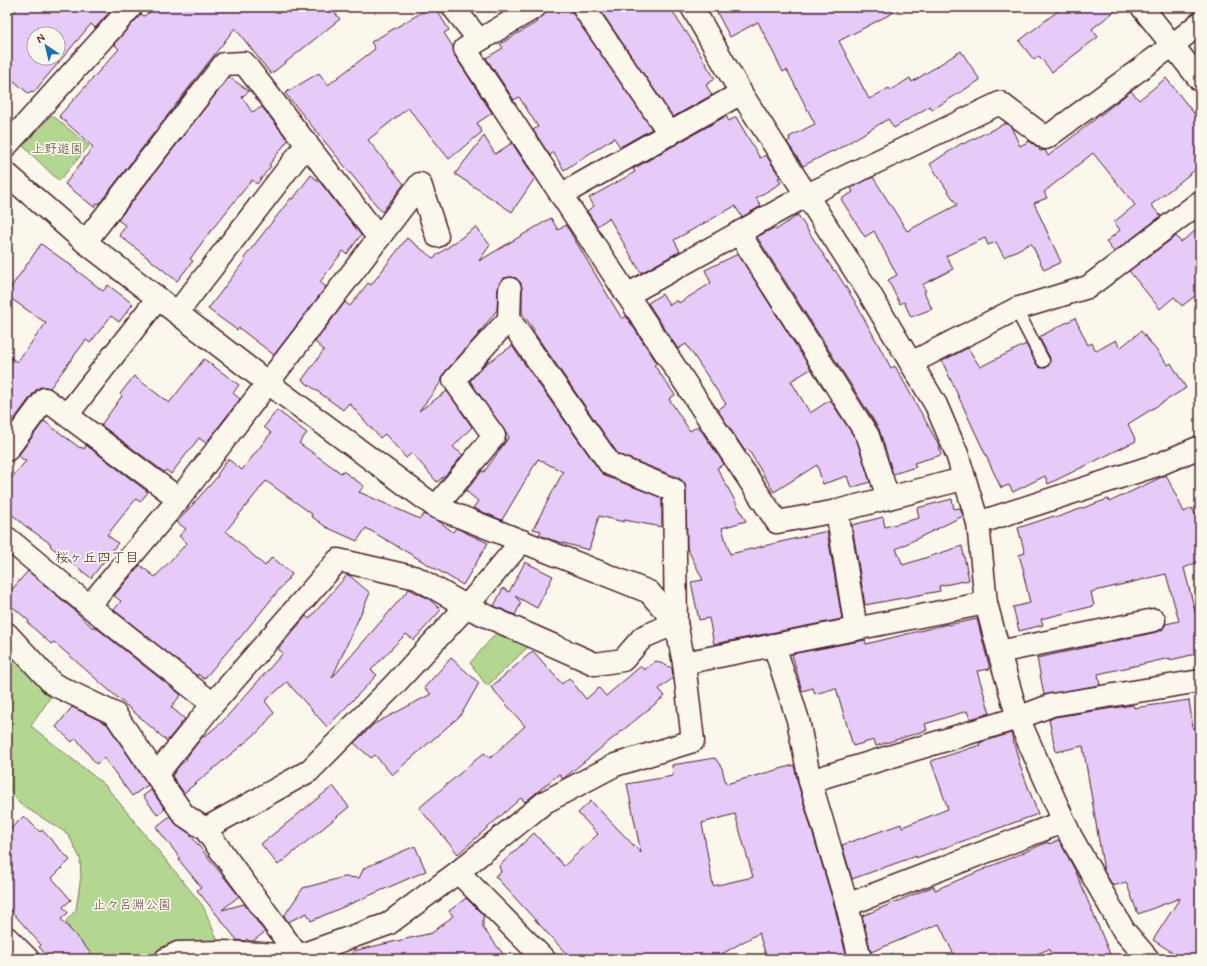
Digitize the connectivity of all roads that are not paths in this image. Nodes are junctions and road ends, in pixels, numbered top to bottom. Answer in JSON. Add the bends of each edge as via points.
{"nodes":[{"id":1,"x":131,"y":7,"type":"edge"},
{"id":2,"x":453,"y":7,"type":"edge"},
{"id":3,"x":535,"y":7,"type":"edge"},
{"id":4,"x":583,"y":7,"type":"edge"},
{"id":5,"x":692,"y":7,"type":"edge"},
{"id":6,"x":1142,"y":7,"type":"edge"},
{"id":7,"x":1200,"y":23,"type":"edge"},
{"id":8,"x":479,"y":40,"type":"junction"},
{"id":9,"x":1173,"y":45,"type":"junction"},
{"id":10,"x":1200,"y":80,"type":"edge"},
{"id":11,"x":741,"y":93,"type":"junction"},
{"id":12,"x":670,"y":134,"type":"junction"},
{"id":13,"x":7,"y":144,"type":"edge"},
{"id":14,"x":307,"y":144,"type":"junction"},
{"id":15,"x":7,"y":174,"type":"edge"},
{"id":16,"x":561,"y":195,"type":"junction"},
{"id":17,"x":807,"y":196,"type":"junction"},
{"id":18,"x":1200,"y":202,"type":"edge"},
{"id":19,"x":739,"y":233,"type":"junction"},
{"id":20,"x":437,"y":236,"type":"dead end"},
{"id":21,"x":379,"y":238,"type":"junction"},
{"id":22,"x":85,"y":242,"type":"junction"},
{"id":23,"x":510,"y":289,"type":"dead end"},
{"id":24,"x":627,"y":295,"type":"junction"},
{"id":25,"x":158,"y":298,"type":"junction"},
{"id":26,"x":1016,"y":309,"type":"junction"},
{"id":27,"x":177,"y":313,"type":"junction"},
{"id":28,"x":508,"y":319,"type":"junction"},
{"id":29,"x":1043,"y":361,"type":"dead end"},
{"id":30,"x":911,"y":363,"type":"junction"},
{"id":31,"x":268,"y":383,"type":"junction"},
{"id":32,"x":67,"y":415,"type":"junction"},
{"id":33,"x":1200,"y":447,"type":"edge"},
{"id":34,"x":7,"y":450,"type":"edge"},
{"id":35,"x":963,"y":479,"type":"junction"},
{"id":36,"x":888,"y":498,"type":"junction"},
{"id":37,"x":179,"y":499,"type":"junction"},
{"id":38,"x":436,"y":507,"type":"junction"},
{"id":39,"x":836,"y":511,"type":"junction"},
{"id":40,"x":978,"y":523,"type":"junction"},
{"id":41,"x":7,"y":538,"type":"edge"},
{"id":42,"x":522,"y":541,"type":"junction"},
{"id":43,"x":986,"y":603,"type":"junction"},
{"id":44,"x":89,"y":606,"type":"junction"},
{"id":45,"x":467,"y":606,"type":"junction"},
{"id":46,"x":1154,"y":620,"type":"dead end"},
{"id":47,"x":676,"y":623,"type":"junction"},
{"id":48,"x":856,"y":629,"type":"junction"},
{"id":49,"x":7,"y":634,"type":"edge"},
{"id":50,"x":774,"y":645,"type":"junction"},
{"id":51,"x":999,"y":652,"type":"junction"},
{"id":52,"x":684,"y":663,"type":"junction"},
{"id":53,"x":1200,"y":682,"type":"edge"},
{"id":54,"x":213,"y":704,"type":"junction"},
{"id":55,"x":1018,"y":718,"type":"junction"},
{"id":56,"x":156,"y":775,"type":"junction"},
{"id":57,"x":810,"y":781,"type":"junction"},
{"id":58,"x":1063,"y":822,"type":"junction"},
{"id":59,"x":205,"y":830,"type":"junction"},
{"id":60,"x":458,"y":872,"type":"junction"},
{"id":61,"x":847,"y":905,"type":"junction"},
{"id":62,"x":7,"y":938,"type":"edge"},
{"id":63,"x":220,"y":957,"type":"edge"},
{"id":64,"x":299,"y":957,"type":"edge"},
{"id":65,"x":28,"y":959,"type":"edge"},
{"id":66,"x":166,"y":959,"type":"edge"},
{"id":67,"x":544,"y":959,"type":"edge"},
{"id":68,"x":860,"y":959,"type":"edge"},
{"id":69,"x":1148,"y":959,"type":"edge"}],
"edges":[{"from":1,"to":13,"type":"street"},
{"from":2,"to":8,"type":"street"},
{"from":3,"to":8,"type":"street"},
{"from":4,"to":12,"type":"street"},
{"from":5,"to":11,"type":"street"},
{"from":6,"to":9,"type":"street"},
{"from":7,"to":9,"type":"street"},
{"from":8,"to":16,"type":"street","via":[[465,49]]},
{"from":9,"to":10,"type":"street"},
{"from":9,"to":17,"type":"street","via":[[1046,138],[1000,103]]},
{"from":11,"to":12,"type":"street"},
{"from":11,"to":17,"type":"street"},
{"from":12,"to":16,"type":"street"},
{"from":14,"to":21,"type":"street"},
{"from":14,"to":22,"type":"street","via":[[244,63],[224,64]]},
{"from":14,"to":27,"type":"street"},
{"from":15,"to":22,"type":"street"},
{"from":16,"to":24,"type":"street"},
{"from":17,"to":19,"type":"street"},
{"from":17,"to":30,"type":"street"},
{"from":18,"to":26,"type":"street","via":[[1088,287]]},
{"from":19,"to":24,"type":"street"},
{"from":19,"to":36,"type":"street","via":[[868,436]]},
{"from":20,"to":21,"type":"street","via":[[420,184]]},
{"from":21,"to":31,"type":"street"},
{"from":22,"to":25,"type":"street"},
{"from":23,"to":28,"type":"street"},
{"from":24,"to":39,"type":"street","via":[[777,522]]},
{"from":25,"to":27,"type":"street"},
{"from":25,"to":32,"type":"street"},
{"from":26,"to":29,"type":"lane"},
{"from":26,"to":30,"type":"street"},
{"from":27,"to":31,"type":"street"},
{"from":28,"to":38,"type":"street","via":[[454,380],[494,436]]},
{"from":28,"to":47,"type":"street","via":[[610,464],[674,490]]},
{"from":30,"to":35,"type":"street","via":[[936,405],[957,454]]},
{"from":31,"to":37,"type":"street"},
{"from":31,"to":38,"type":"street"},
{"from":32,"to":34,"type":"street","via":[[45,399]]},
{"from":32,"to":37,"type":"street"},
{"from":33,"to":40,"type":"street","via":[[1160,464]]},
{"from":35,"to":36,"type":"street"},
{"from":35,"to":40,"type":"street"},
{"from":36,"to":39,"type":"street"},
{"from":37,"to":44,"type":"street"},
{"from":38,"to":42,"type":"street"},
{"from":39,"to":48,"type":"street"},
{"from":40,"to":43,"type":"street"},
{"from":41,"to":44,"type":"street"},
{"from":42,"to":45,"type":"street"},
{"from":42,"to":47,"type":"street","via":[[649,592]]},
{"from":43,"to":48,"type":"street"},
{"from":43,"to":51,"type":"street"},
{"from":44,"to":54,"type":"street"},
{"from":45,"to":47,"type":"street","via":[[595,664],[623,660],[643,637]]},
{"from":45,"to":54,"type":"street","via":[[417,578],[338,560]]},
{"from":45,"to":59,"type":"street","via":[[309,772]]},
{"from":46,"to":51,"type":"street"},
{"from":47,"to":52,"type":"street"},
{"from":48,"to":50,"type":"street"},
{"from":49,"to":56,"type":"street","via":[[53,684],[115,714]]},
{"from":50,"to":52,"type":"street"},
{"from":50,"to":57,"type":"street","via":[[798,720]]},
{"from":51,"to":55,"type":"street"},
{"from":52,"to":60,"type":"street","via":[[693,741],[615,765],[545,802]]},
{"from":53,"to":55,"type":"street","via":[[1052,705]]},
{"from":54,"to":56,"type":"street"},
{"from":55,"to":57,"type":"street"},
{"from":55,"to":58,"type":"street"},
{"from":56,"to":59,"type":"street","via":[[184,815]]},
{"from":57,"to":61,"type":"street"},
{"from":58,"to":61,"type":"street"},
{"from":58,"to":69,"type":"street","via":[[1124,931]]},
{"from":59,"to":64,"type":"street"},
{"from":60,"to":64,"type":"street","via":[[388,924]]},
{"from":60,"to":67,"type":"street"},
{"from":61,"to":68,"type":"street"},
{"from":62,"to":65,"type":"street"},
{"from":63,"to":64,"type":"street"},
{"from":63,"to":66,"type":"street","via":[[178,952]]}]}
